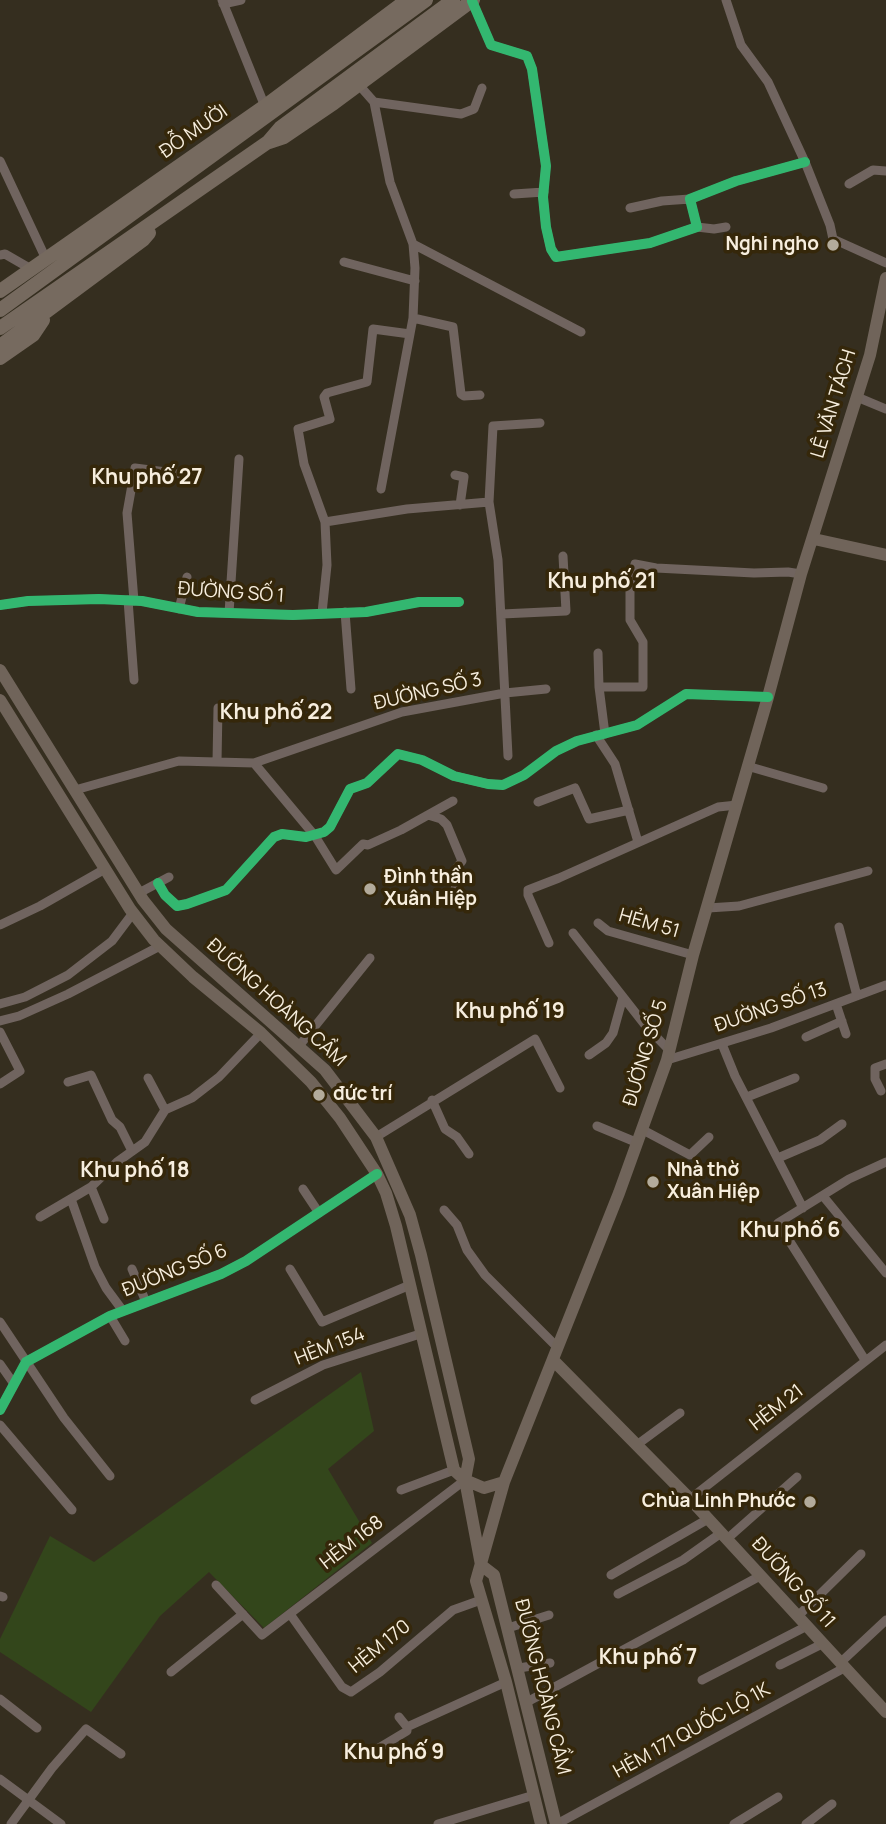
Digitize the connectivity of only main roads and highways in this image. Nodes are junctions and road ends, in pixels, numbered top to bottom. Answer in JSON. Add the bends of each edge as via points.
{"nodes":[{"id":1,"x":407,"y":0,"type":"edge"},
{"id":2,"x":426,"y":0,"type":"edge"},
{"id":3,"x":453,"y":0,"type":"edge"},
{"id":4,"x":473,"y":1,"type":"edge"},
{"id":5,"x":267,"y":111,"type":"junction"},
{"id":6,"x":268,"y":142,"type":"junction"},
{"id":7,"x":199,"y":152,"type":"junction"},
{"id":8,"x":188,"y":172,"type":"junction"},
{"id":9,"x":124,"y":205,"type":"junction"},
{"id":10,"x":141,"y":206,"type":"junction"},
{"id":11,"x":160,"y":218,"type":"junction"},
{"id":12,"x":55,"y":271,"type":"junction"},
{"id":13,"x":27,"y":272,"type":"junction"},
{"id":14,"x":886,"y":278,"type":"edge"},
{"id":15,"x":0,"y":281,"type":"edge"},
{"id":16,"x":0,"y":291,"type":"edge"},
{"id":17,"x":0,"y":310,"type":"edge"},
{"id":18,"x":49,"y":312,"type":"junction"},
{"id":19,"x":0,"y":328,"type":"edge"},
{"id":20,"x":0,"y":346,"type":"edge"},
{"id":21,"x":0,"y":359,"type":"edge"},
{"id":22,"x":814,"y":539,"type":"junction"},
{"id":23,"x":886,"y":555,"type":"edge"},
{"id":24,"x":0,"y":670,"type":"edge"},
{"id":25,"x":0,"y":699,"type":"edge"},
{"id":26,"x":555,"y":1354,"type":"junction"},
{"id":27,"x":465,"y":1480,"type":"junction"},
{"id":28,"x":504,"y":1482,"type":"junction"},
{"id":29,"x":481,"y":1565,"type":"junction"},
{"id":30,"x":885,"y":1709,"type":"edge"},
{"id":31,"x":541,"y":1824,"type":"edge"},
{"id":32,"x":557,"y":1824,"type":"edge"}],
"edges":[{"from":1,"to":5,"type":"highway","name":"ĐỖ MƯỜI"},
{"from":2,"to":5,"type":"highway","name":"ĐỖ MƯỜI"},
{"from":3,"to":6,"type":"highway","name":"ĐỖ MƯỜI","via":[[280,128]]},
{"from":4,"to":6,"type":"highway","name":"ĐỖ MƯỜI","via":[[284,137]]},
{"from":5,"to":7,"type":"highway","name":"ĐỖ MƯỜI"},
{"from":5,"to":8,"type":"highway","name":"ĐỖ MƯỜI"},
{"from":6,"to":11,"type":"highway","name":"ĐỖ MƯỜI"},
{"from":7,"to":8,"type":"highway"},
{"from":7,"to":9,"type":"highway","name":"ĐỖ MƯỜI"},
{"from":8,"to":10,"type":"highway","name":"ĐỖ MƯỜI"},
{"from":9,"to":10,"type":"highway"},
{"from":9,"to":12,"type":"highway","name":"ĐỖ MƯỜI"},
{"from":10,"to":12,"type":"highway","name":"ĐỖ MƯỜI"},
{"from":11,"to":12,"type":"highway","name":"ĐỖ MƯỜI"},
{"from":11,"to":18,"type":"highway","name":"ĐỖ MƯỜI","via":[[143,240]]},
{"from":12,"to":13,"type":"highway","name":"ĐỖ MƯỜI"},
{"from":12,"to":17,"type":"highway"},
{"from":12,"to":19,"type":"highway"},
{"from":13,"to":15,"type":"highway"},
{"from":13,"to":16,"type":"highway","name":"ĐỖ MƯỜI"},
{"from":14,"to":22,"type":"main road","name":"LÊ VĂN TÁCH","via":[[870,355]]},
{"from":18,"to":20,"type":"highway","name":"ĐỖ MƯỜI"},
{"from":18,"to":21,"type":"highway","via":[[33,335]]},
{"from":22,"to":23,"type":"main road"},
{"from":22,"to":26,"type":"main road","name":"ĐƯỜNG SỐ 5","via":[[668,1055]]},
{"from":24,"to":27,"type":"main road","name":"ĐƯỜNG HOÀNG CẦM","via":[[166,929],[325,1070],[376,1137],[410,1215],[421,1255],[469,1460]]},
{"from":25,"to":27,"type":"main road","name":"ĐƯỜNG HOÀNG CẦM","via":[[133,913],[160,946],[311,1082],[377,1174],[410,1285],[454,1470]]},
{"from":26,"to":28,"type":"main road","name":"ĐƯỜNG SỐ 5"},
{"from":26,"to":30,"type":"main road","name":"ĐƯỜNG SỐ 11"},
{"from":27,"to":28,"type":"main road","via":[[484,1488]]},
{"from":27,"to":29,"type":"main road","name":"ĐƯỜNG HOÀNG CẦM"},
{"from":28,"to":29,"type":"main road","name":"ĐƯỜNG SỐ 5"},
{"from":29,"to":31,"type":"main road","name":"ĐƯỜNG HOÀNG CẦM","via":[[476,1581]]},
{"from":29,"to":32,"type":"main road","name":"ĐƯỜNG HOÀNG CẦM","via":[[494,1575]]}]}
